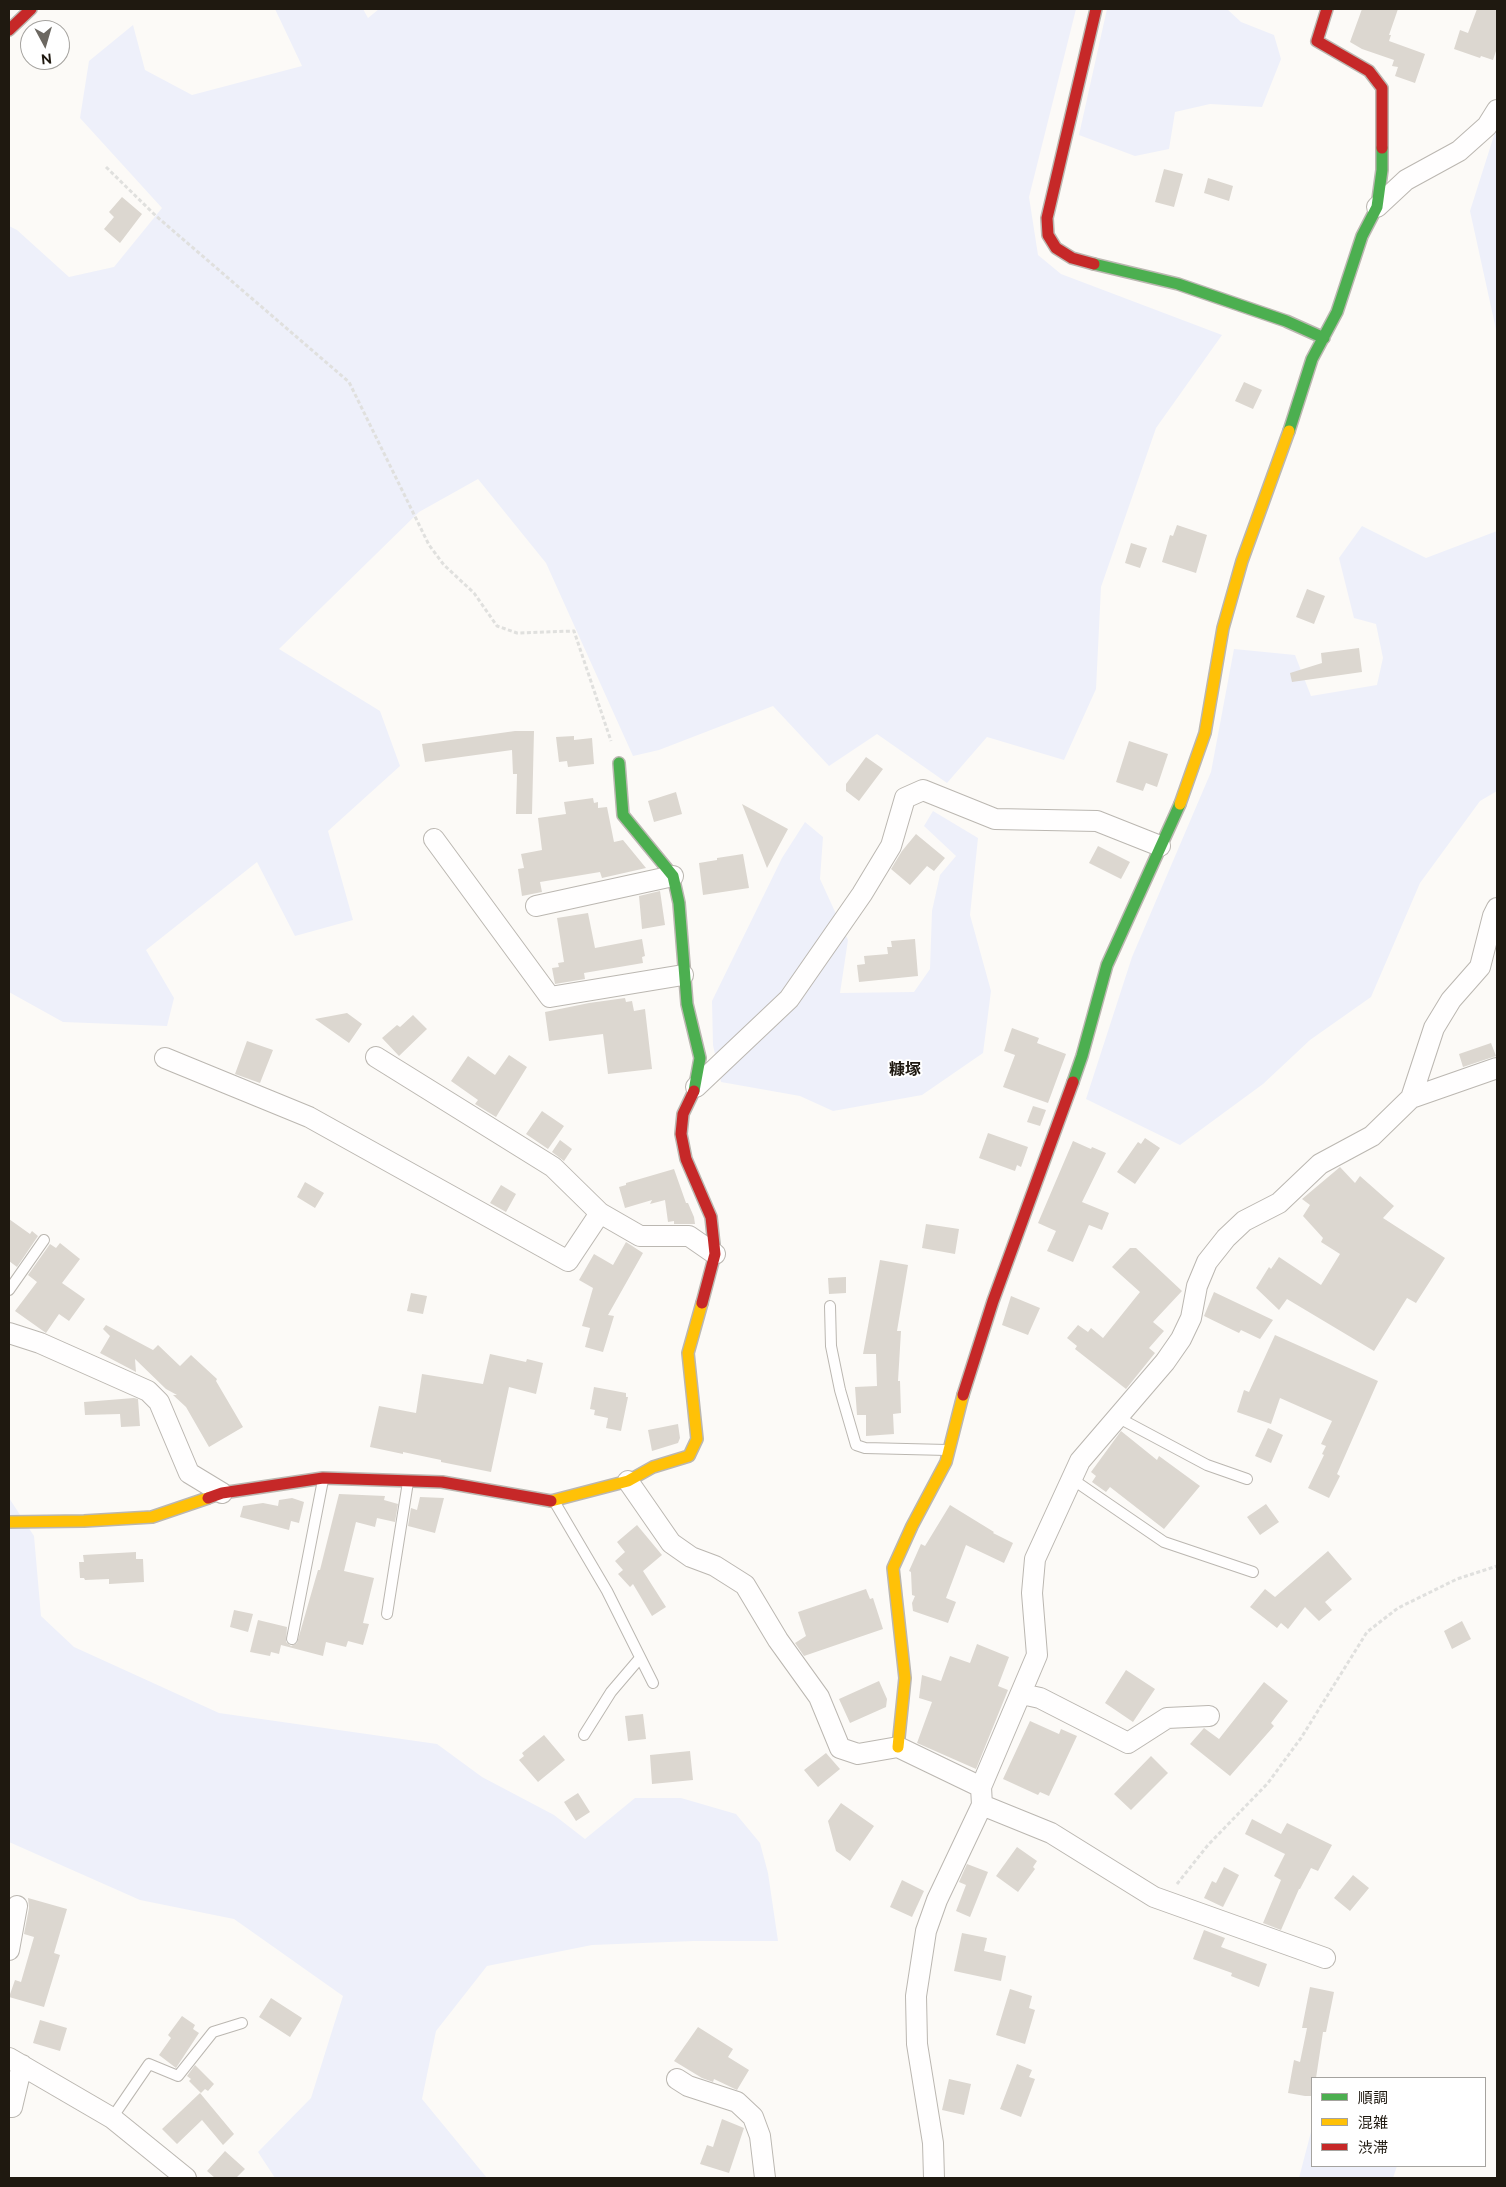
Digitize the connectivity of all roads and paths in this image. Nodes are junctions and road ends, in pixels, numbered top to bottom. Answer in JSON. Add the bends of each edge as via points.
{"nodes":[{"id":1,"x":31,"y":9,"type":"edge"},
{"id":2,"x":1096,"y":9,"type":"edge"},
{"id":3,"x":1327,"y":9,"type":"edge"},
{"id":4,"x":9,"y":30,"type":"edge"},
{"id":5,"x":1497,"y":110,"type":"edge"},
{"id":6,"x":106,"y":167,"type":"dead end"},
{"id":7,"x":1377,"y":207,"type":"junction"},
{"id":8,"x":1324,"y":338,"type":"junction"},
{"id":9,"x":619,"y":763,"type":"joint"},
{"id":10,"x":434,"y":839,"type":"dead end"},
{"id":11,"x":1160,"y":846,"type":"junction"},
{"id":12,"x":673,"y":876,"type":"junction"},
{"id":13,"x":536,"y":906,"type":"dead end"},
{"id":14,"x":1497,"y":908,"type":"edge"},
{"id":15,"x":683,"y":976,"type":"junction"},
{"id":16,"x":376,"y":1057,"type":"dead end"},
{"id":17,"x":165,"y":1058,"type":"dead end"},
{"id":18,"x":1497,"y":1068,"type":"edge"},
{"id":19,"x":696,"y":1087,"type":"junction"},
{"id":20,"x":1411,"y":1098,"type":"junction"},
{"id":21,"x":600,"y":1213,"type":"junction"},
{"id":22,"x":44,"y":1240,"type":"dead end"},
{"id":23,"x":715,"y":1254,"type":"junction"},
{"id":24,"x":9,"y":1290,"type":"edge"},
{"id":25,"x":830,"y":1306,"type":"dead end"},
{"id":26,"x":9,"y":1333,"type":"edge"},
{"id":27,"x":1117,"y":1417,"type":"junction"},
{"id":28,"x":948,"y":1450,"type":"junction"},
{"id":29,"x":323,"y":1478,"type":"junction"},
{"id":30,"x":1072,"y":1479,"type":"junction"},
{"id":31,"x":408,"y":1480,"type":"junction"},
{"id":32,"x":1247,"y":1480,"type":"dead end"},
{"id":33,"x":628,"y":1481,"type":"junction"},
{"id":34,"x":222,"y":1493,"type":"junction"},
{"id":35,"x":553,"y":1500,"type":"junction"},
{"id":36,"x":9,"y":1522,"type":"edge"},
{"id":37,"x":1497,"y":1566,"type":"edge"},
{"id":38,"x":1253,"y":1572,"type":"dead end"},
{"id":39,"x":387,"y":1614,"type":"dead end"},
{"id":40,"x":292,"y":1639,"type":"dead end"},
{"id":41,"x":640,"y":1658,"type":"junction"},
{"id":42,"x":653,"y":1683,"type":"dead end"},
{"id":43,"x":1022,"y":1694,"type":"junction"},
{"id":44,"x":1209,"y":1716,"type":"dead end"},
{"id":45,"x":584,"y":1736,"type":"dead end"},
{"id":46,"x":898,"y":1747,"type":"junction"},
{"id":47,"x":981,"y":1796,"type":"junction"},
{"id":48,"x":1163,"y":1900,"type":"junction"},
{"id":49,"x":17,"y":1906,"type":"dead end"},
{"id":50,"x":9,"y":1950,"type":"edge"},
{"id":51,"x":1325,"y":1958,"type":"dead end"},
{"id":52,"x":242,"y":2023,"type":"dead end"},
{"id":53,"x":15,"y":2062,"type":"edge"},
{"id":54,"x":677,"y":2078,"type":"dead end"},
{"id":55,"x":9,"y":2106,"type":"edge"},
{"id":56,"x":112,"y":2118,"type":"junction"},
{"id":57,"x":186,"y":2178,"type":"edge"},
{"id":58,"x":765,"y":2178,"type":"edge"},
{"id":59,"x":934,"y":2178,"type":"edge"}],
"edges":[{"from":1,"to":4,"type":"street"},
{"from":2,"to":8,"type":"street","via":[[1047,218],[1048,235],[1056,248],[1072,258],[1178,284],[1286,321]]},
{"from":3,"to":7,"type":"street","via":[[1317,41],[1369,71],[1382,88],[1382,170]]},
{"from":5,"to":7,"type":"street","via":[[1487,126],[1459,151],[1406,180]]},
{"from":6,"to":9,"type":"path","via":[[156,216],[349,382],[428,545],[444,566],[474,593],[496,626],[518,633],[574,631]]},
{"from":7,"to":8,"type":"street","via":[[1362,236],[1337,312]]},
{"from":8,"to":11,"type":"street","via":[[1312,359],[1242,561],[1223,628],[1205,732],[1182,799]]},
{"from":9,"to":12,"type":"street","via":[[623,815]]},
{"from":10,"to":15,"type":"street","via":[[550,997]]},
{"from":11,"to":19,"type":"street","via":[[1097,821],[994,819],[923,790],[905,798],[892,846],[789,999]]},
{"from":11,"to":28,"type":"street","via":[[1107,965],[1082,1056],[993,1301],[954,1421]]},
{"from":12,"to":13,"type":"street"},
{"from":12,"to":15,"type":"street","via":[[679,903]]},
{"from":14,"to":20,"type":"street","via":[[1480,967],[1451,1000],[1434,1028]]},
{"from":15,"to":19,"type":"street","via":[[700,1058]]},
{"from":16,"to":21,"type":"street","via":[[553,1167]]},
{"from":17,"to":21,"type":"street","via":[[309,1117],[568,1262]]},
{"from":18,"to":20,"type":"street"},
{"from":19,"to":23,"type":"street","via":[[683,1114],[681,1134],[686,1159],[711,1217]]},
{"from":20,"to":27,"type":"street","via":[[1372,1136],[1320,1164],[1279,1203],[1244,1221],[1226,1238],[1207,1262],[1181,1339]]},
{"from":21,"to":23,"type":"street","via":[[640,1236],[689,1236]]},
{"from":22,"to":24,"type":"lane"},
{"from":23,"to":33,"type":"street","via":[[688,1352],[697,1439],[689,1456],[653,1467]]},
{"from":25,"to":28,"type":"lane","via":[[831,1346],[856,1445],[865,1448]]},
{"from":26,"to":34,"type":"street","via":[[40,1343],[148,1391],[159,1402],[189,1472]]},
{"from":27,"to":30,"type":"street","via":[[1080,1461]]},
{"from":27,"to":32,"type":"lane","via":[[1207,1466]]},
{"from":28,"to":46,"type":"street","via":[[946,1462],[893,1568],[905,1678]]},
{"from":29,"to":31,"type":"street"},
{"from":29,"to":34,"type":"street"},
{"from":29,"to":40,"type":"lane"},
{"from":30,"to":38,"type":"lane","via":[[1164,1542]]},
{"from":30,"to":43,"type":"street","via":[[1035,1559],[1032,1593],[1037,1655]]},
{"from":31,"to":35,"type":"street","via":[[442,1482]]},
{"from":31,"to":39,"type":"lane"},
{"from":33,"to":35,"type":"street"},
{"from":33,"to":46,"type":"street","via":[[671,1543],[745,1585],[778,1640],[819,1697],[840,1748],[858,1754]]},
{"from":34,"to":36,"type":"street","via":[[152,1517]]},
{"from":35,"to":41,"type":"lane","via":[[607,1591]]},
{"from":37,"to":48,"type":"path","via":[[1457,1579],[1398,1608],[1367,1632],[1301,1738],[1268,1783],[1208,1845]]},
{"from":41,"to":42,"type":"lane"},
{"from":41,"to":45,"type":"lane","via":[[611,1692]]},
{"from":43,"to":44,"type":"street","via":[[1040,1698],[1128,1743],[1167,1718]]},
{"from":43,"to":47,"type":"street"},
{"from":46,"to":47,"type":"street"},
{"from":47,"to":48,"type":"street","via":[[1051,1833]]},
{"from":47,"to":59,"type":"street","via":[[926,1931],[916,1996],[917,2044],[933,2142]]},
{"from":48,"to":51,"type":"street"},
{"from":49,"to":50,"type":"street"},
{"from":52,"to":56,"type":"lane","via":[[213,2032],[178,2076],[149,2064]]},
{"from":53,"to":55,"type":"street","via":[[12,2106]]},
{"from":53,"to":56,"type":"street"},
{"from":54,"to":58,"type":"street","via":[[688,2086],[737,2102],[753,2117],[760,2136]]},
{"from":56,"to":57,"type":"street"}]}
